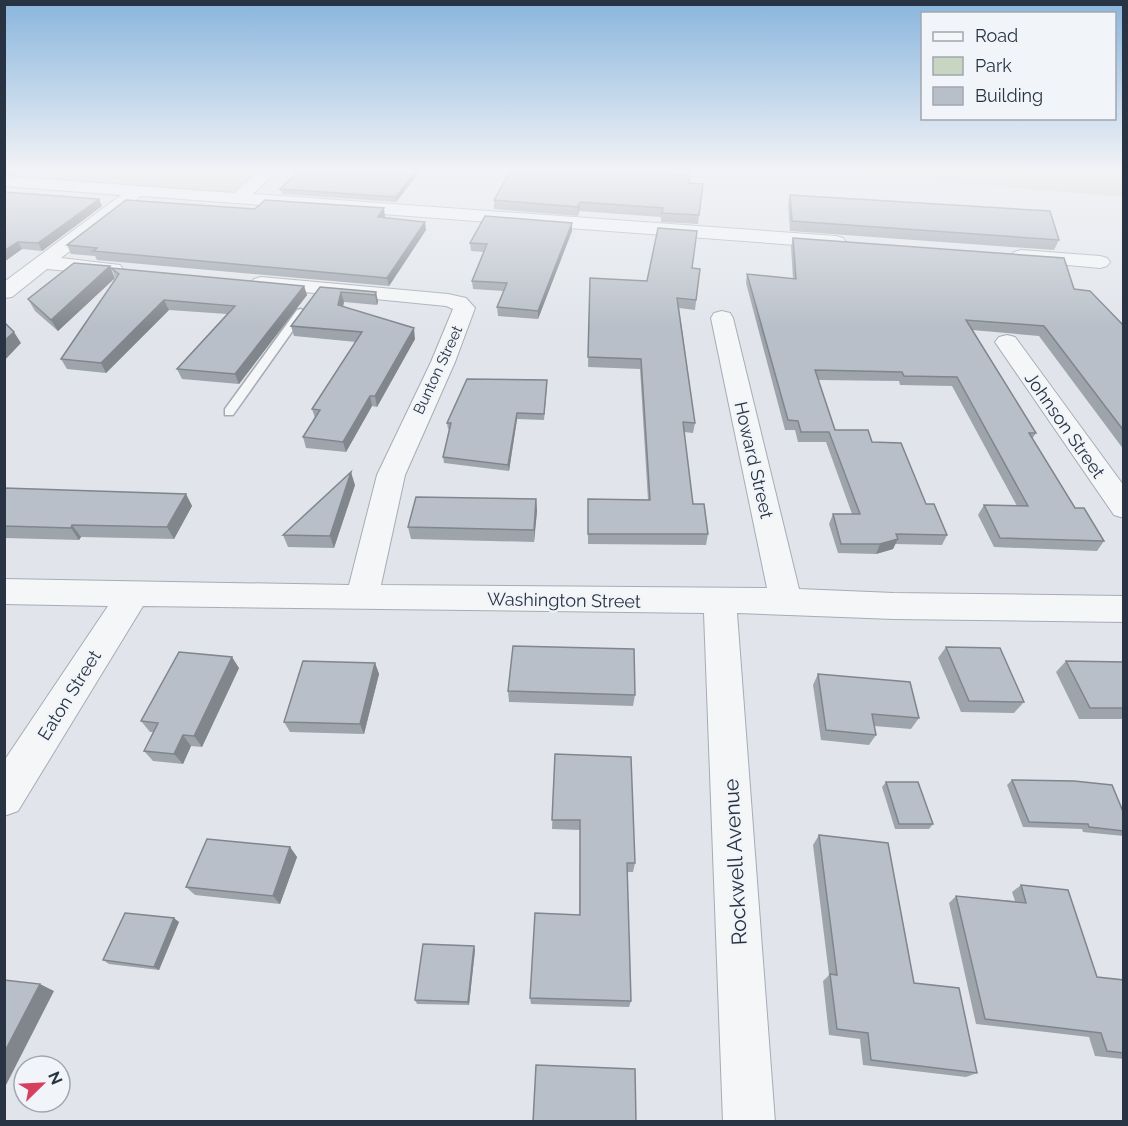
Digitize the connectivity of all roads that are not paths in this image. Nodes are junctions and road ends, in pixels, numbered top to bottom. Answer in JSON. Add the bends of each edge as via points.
{"nodes":[{"id":1,"x":96,"y":223,"type":"edge"},
{"id":2,"x":573,"y":223,"type":"edge"},
{"id":3,"x":852,"y":243,"type":"edge"},
{"id":4,"x":1006,"y":255,"type":"edge"},
{"id":5,"x":1101,"y":262,"type":"dead end"},
{"id":6,"x":43,"y":263,"type":"junction"},
{"id":7,"x":135,"y":272,"type":"edge"},
{"id":8,"x":239,"y":281,"type":"edge"},
{"id":9,"x":4,"y":292,"type":"edge"},
{"id":10,"x":313,"y":298,"type":"junction"},
{"id":11,"x":722,"y":318,"type":"dead end"},
{"id":12,"x":1007,"y":342,"type":"dead end"},
{"id":13,"x":229,"y":412,"type":"dead end"},
{"id":14,"x":1124,"y":508,"type":"edge"},
{"id":15,"x":4,"y":591,"type":"edge"},
{"id":16,"x":134,"y":593,"type":"junction"},
{"id":17,"x":363,"y":598,"type":"junction"},
{"id":18,"x":786,"y":601,"type":"junction"},
{"id":19,"x":720,"y":602,"type":"junction"},
{"id":20,"x":1124,"y":609,"type":"edge"},
{"id":21,"x":4,"y":797,"type":"edge"},
{"id":22,"x":749,"y":1122,"type":"edge"}],
"edges":[{"from":1,"to":6,"type":"street"},
{"from":2,"to":3,"type":"street"},
{"from":4,"to":5,"type":"street"},
{"from":6,"to":7,"type":"street"},
{"from":6,"to":9,"type":"street"},
{"from":8,"to":10,"type":"street","name":"Bunton Street"},
{"from":10,"to":13,"type":"lane"},
{"from":10,"to":17,"type":"street","name":"Bunton Street","via":[[448,300],[464,308],[391,475]]},
{"from":11,"to":18,"type":"street","name":"Howard Street"},
{"from":12,"to":14,"type":"street","name":"Johnson Street"},
{"from":15,"to":16,"type":"street","name":"Washington Street"},
{"from":16,"to":17,"type":"street","name":"Washington Street"},
{"from":16,"to":21,"type":"street","name":"Eaton Street"},
{"from":17,"to":19,"type":"street","name":"Washington Street"},
{"from":18,"to":19,"type":"street","name":"Washington Street"},
{"from":18,"to":20,"type":"street","name":"Washington Street"},
{"from":19,"to":22,"type":"street","name":"Rockwell Avenue"}]}
